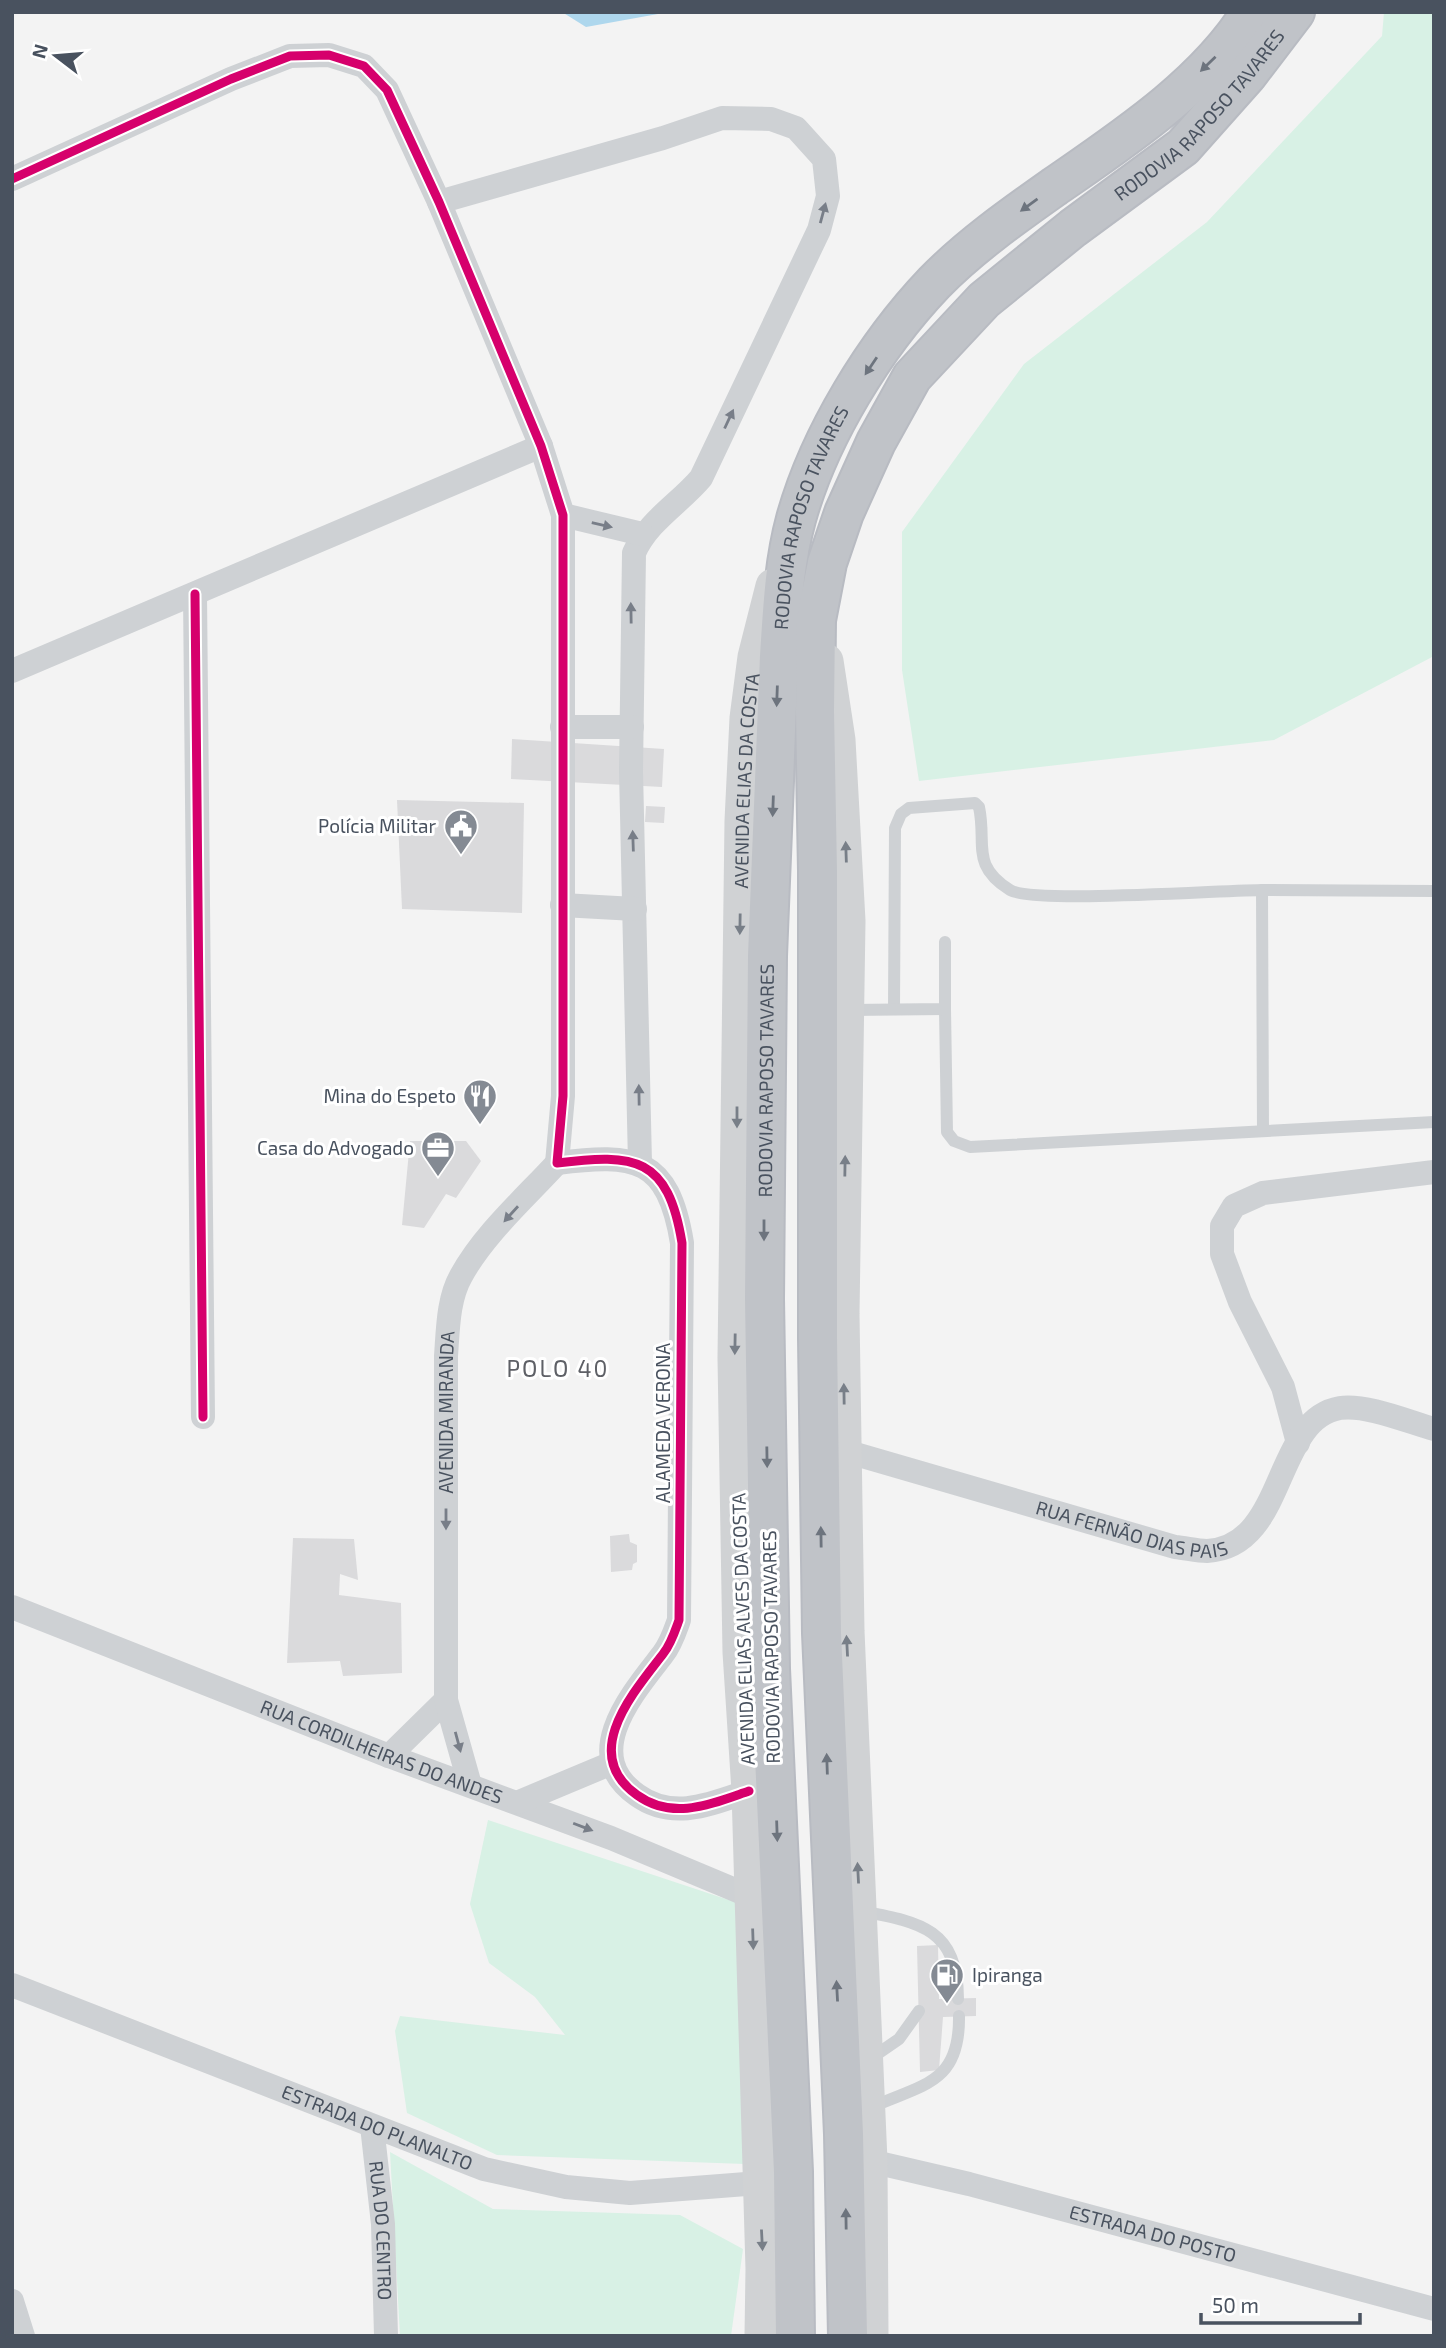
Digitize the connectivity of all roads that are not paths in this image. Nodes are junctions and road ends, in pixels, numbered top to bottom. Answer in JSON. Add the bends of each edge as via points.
{"nodes":[{"id":1,"x":1251,"y":12,"type":"edge"},
{"id":2,"x":1295,"y":12,"type":"edge"},
{"id":3,"x":12,"y":180,"type":"edge"},
{"id":4,"x":439,"y":202,"type":"junction"},
{"id":5,"x":541,"y":446,"type":"junction"},
{"id":6,"x":563,"y":515,"type":"junction"},
{"id":7,"x":796,"y":520,"type":"junction"},
{"id":8,"x":642,"y":534,"type":"junction"},
{"id":9,"x":195,"y":594,"type":"junction"},
{"id":10,"x":816,"y":620,"type":"junction"},
{"id":11,"x":12,"y":671,"type":"edge"},
{"id":12,"x":562,"y":727,"type":"junction"},
{"id":13,"x":632,"y":727,"type":"junction"},
{"id":14,"x":1262,"y":890,"type":"junction"},
{"id":15,"x":1434,"y":891,"type":"edge"},
{"id":16,"x":562,"y":905,"type":"junction"},
{"id":17,"x":635,"y":909,"type":"junction"},
{"id":18,"x":945,"y":942,"type":"dead end"},
{"id":19,"x":894,"y":1008,"type":"junction"},
{"id":20,"x":945,"y":1009,"type":"junction"},
{"id":21,"x":846,"y":1010,"type":"junction"},
{"id":22,"x":738,"y":1048,"type":"joint"},
{"id":23,"x":1434,"y":1122,"type":"edge"},
{"id":24,"x":1263,"y":1131,"type":"junction"},
{"id":25,"x":557,"y":1163,"type":"junction"},
{"id":26,"x":640,"y":1163,"type":"junction"},
{"id":27,"x":1434,"y":1172,"type":"edge"},
{"id":28,"x":203,"y":1416,"type":"dead end"},
{"id":29,"x":1434,"y":1429,"type":"edge"},
{"id":30,"x":1298,"y":1443,"type":"junction"},
{"id":31,"x":845,"y":1451,"type":"junction"},
{"id":32,"x":12,"y":1607,"type":"edge"},
{"id":33,"x":446,"y":1700,"type":"junction"},
{"id":34,"x":389,"y":1756,"type":"junction"},
{"id":35,"x":612,"y":1763,"type":"junction"},
{"id":36,"x":470,"y":1785,"type":"junction"},
{"id":37,"x":749,"y":1791,"type":"junction"},
{"id":38,"x":519,"y":1802,"type":"junction"},
{"id":39,"x":752,"y":1897,"type":"junction"},
{"id":40,"x":859,"y":1911,"type":"junction"},
{"id":41,"x":953,"y":1965,"type":"junction"},
{"id":42,"x":12,"y":1984,"type":"edge"},
{"id":43,"x":939,"y":1985,"type":"dead end"},
{"id":44,"x":958,"y":1998,"type":"dead end"},
{"id":45,"x":919,"y":2011,"type":"dead end"},
{"id":46,"x":960,"y":2016,"type":"dead end"},
{"id":47,"x":866,"y":2062,"type":"junction"},
{"id":48,"x":868,"y":2109,"type":"junction"},
{"id":49,"x":372,"y":2126,"type":"junction"},
{"id":50,"x":870,"y":2161,"type":"junction"},
{"id":51,"x":759,"y":2183,"type":"junction"},
{"id":52,"x":12,"y":2301,"type":"edge"},
{"id":53,"x":1434,"y":2309,"type":"edge"},
{"id":54,"x":23,"y":2336,"type":"edge"},
{"id":55,"x":386,"y":2336,"type":"edge"},
{"id":56,"x":762,"y":2336,"type":"edge"},
{"id":57,"x":795,"y":2336,"type":"edge"},
{"id":58,"x":848,"y":2336,"type":"edge"},
{"id":59,"x":871,"y":2336,"type":"edge"}],
"edges":[{"from":1,"to":7,"type":"highway","name":"RODOVIA RAPOSO TAVARES","one_way":true,"via":[[1236,37],[1178,93],[1117,144],[988,235],[934,283],[844,405]]},
{"from":2,"to":10,"type":"highway","name":"RODOVIA RAPOSO TAVARES","via":[[1183,147],[984,300],[912,377],[844,513],[827,563]]},
{"from":3,"to":4,"type":"street","via":[[290,56],[329,55],[364,66],[387,90]]},
{"from":4,"to":5,"type":"street"},
{"from":8,"to":4,"type":"street","one_way":true,"via":[[701,478],[818,230],[828,196],[824,159],[796,128],[771,119],[722,118]]},
{"from":5,"to":6,"type":"street"},
{"from":5,"to":9,"type":"street"},
{"from":6,"to":8,"type":"street","one_way":true},
{"from":6,"to":12,"type":"street"},
{"from":7,"to":22,"type":"main road","name":"AVENIDA ELIAS DA COSTA","one_way":true,"via":[[758,645],[747,718]]},
{"from":7,"to":57,"type":"highway","name":"RODOVIA RAPOSO TAVARES","one_way":true,"via":[[779,656],[764,1142],[770,1669],[793,2172]]},
{"from":13,"to":8,"type":"street","one_way":true,"via":[[631,584],[634,553]]},
{"from":9,"to":11,"type":"street"},
{"from":9,"to":28,"type":"street"},
{"from":21,"to":10,"type":"main road","one_way":true,"via":[[845,817],[831,686]]},
{"from":58,"to":10,"type":"highway","name":"RODOVIA RAPOSO TAVARES","one_way":true,"via":[[822,1633]]},
{"from":12,"to":13,"type":"street"},
{"from":12,"to":16,"type":"street"},
{"from":17,"to":13,"type":"street","one_way":true},
{"from":14,"to":15,"type":"lane"},
{"from":14,"to":19,"type":"lane","via":[[1013,892],[990,874],[980,852],[979,807],[975,803],[909,807],[895,828]]},
{"from":14,"to":24,"type":"lane"},
{"from":16,"to":17,"type":"street"},
{"from":16,"to":25,"type":"street","via":[[563,1096]]},
{"from":26,"to":17,"type":"street","one_way":true},
{"from":18,"to":20,"type":"lane"},
{"from":19,"to":20,"type":"lane"},
{"from":19,"to":21,"type":"lane"},
{"from":20,"to":24,"type":"lane","via":[[947,1132],[954,1141],[970,1147]]},
{"from":31,"to":21,"type":"main road","one_way":true},
{"from":22,"to":37,"type":"main road","name":"AVENIDA ELIAS ALVES DA COSTA","one_way":true,"via":[[735,1357],[740,1652]]},
{"from":23,"to":24,"type":"lane"},
{"from":25,"to":26,"type":"street","via":[[600,1157]]},
{"from":25,"to":33,"type":"street","name":"AVENIDA MIRANDA","one_way":true,"via":[[480,1249],[460,1277],[449,1313]]},
{"from":26,"to":35,"type":"street","name":"ALAMEDA VERONA","via":[[660,1182],[676,1208],[682,1243],[679,1620],[664,1653],[650,1667],[621,1716]]},
{"from":27,"to":30,"type":"street","via":[[1263,1193],[1234,1206],[1222,1226],[1222,1254],[1240,1302],[1283,1387]]},
{"from":29,"to":30,"type":"street","name":"RUA FERNÃO DIAS PAIS","via":[[1379,1413],[1339,1408],[1315,1420]]},
{"from":30,"to":31,"type":"street","name":"RUA FERNÃO DIAS PAIS","via":[[1262,1517],[1237,1542],[1209,1551],[1175,1547]]},
{"from":40,"to":31,"type":"main road","one_way":true},
{"from":32,"to":34,"type":"street","name":"RUA CORDILHEIRAS DO ANDES"},
{"from":33,"to":34,"type":"street"},
{"from":33,"to":36,"type":"street","name":"AVENIDA MIRANDA","one_way":true},
{"from":34,"to":36,"type":"street","name":"RUA CORDILHEIRAS DO ANDES"},
{"from":35,"to":37,"type":"street","via":[[625,1787],[649,1804],[676,1811],[704,1807]]},
{"from":35,"to":38,"type":"street"},
{"from":36,"to":38,"type":"street","name":"RUA CORDILHEIRAS DO ANDES"},
{"from":37,"to":39,"type":"main road","name":"AVENIDA ELIAS ALVES DA COSTA"},
{"from":38,"to":39,"type":"street","name":"RUA CORDILHEIRAS DO ANDES","one_way":true},
{"from":39,"to":51,"type":"main road","name":"AVENIDA ELIAS ALVES DA COSTA","one_way":true},
{"from":40,"to":41,"type":"lane","via":[[907,1920],[933,1931],[946,1943]]},
{"from":40,"to":47,"type":"main road"},
{"from":41,"to":43,"type":"lane"},
{"from":41,"to":44,"type":"lane"},
{"from":42,"to":49,"type":"street","name":"ESTRADA DO PLANALTO"},
{"from":45,"to":47,"type":"lane","via":[[898,2039]]},
{"from":46,"to":48,"type":"lane","via":[[955,2056],[944,2074]]},
{"from":47,"to":48,"type":"main road"},
{"from":48,"to":50,"type":"main road"},
{"from":49,"to":51,"type":"street","name":"ESTRADA DO PLANALTO","via":[[484,2169],[566,2187],[630,2193]]},
{"from":49,"to":55,"type":"street","name":"RUA DO CENTRO","via":[[383,2224]]},
{"from":50,"to":53,"type":"street","name":"ESTRADA DO POSTO"},
{"from":50,"to":59,"type":"main road"},
{"from":51,"to":56,"type":"main road","name":"AVENIDA ELIAS ALVES DA COSTA","one_way":true},
{"from":52,"to":54,"type":"street"}]}
